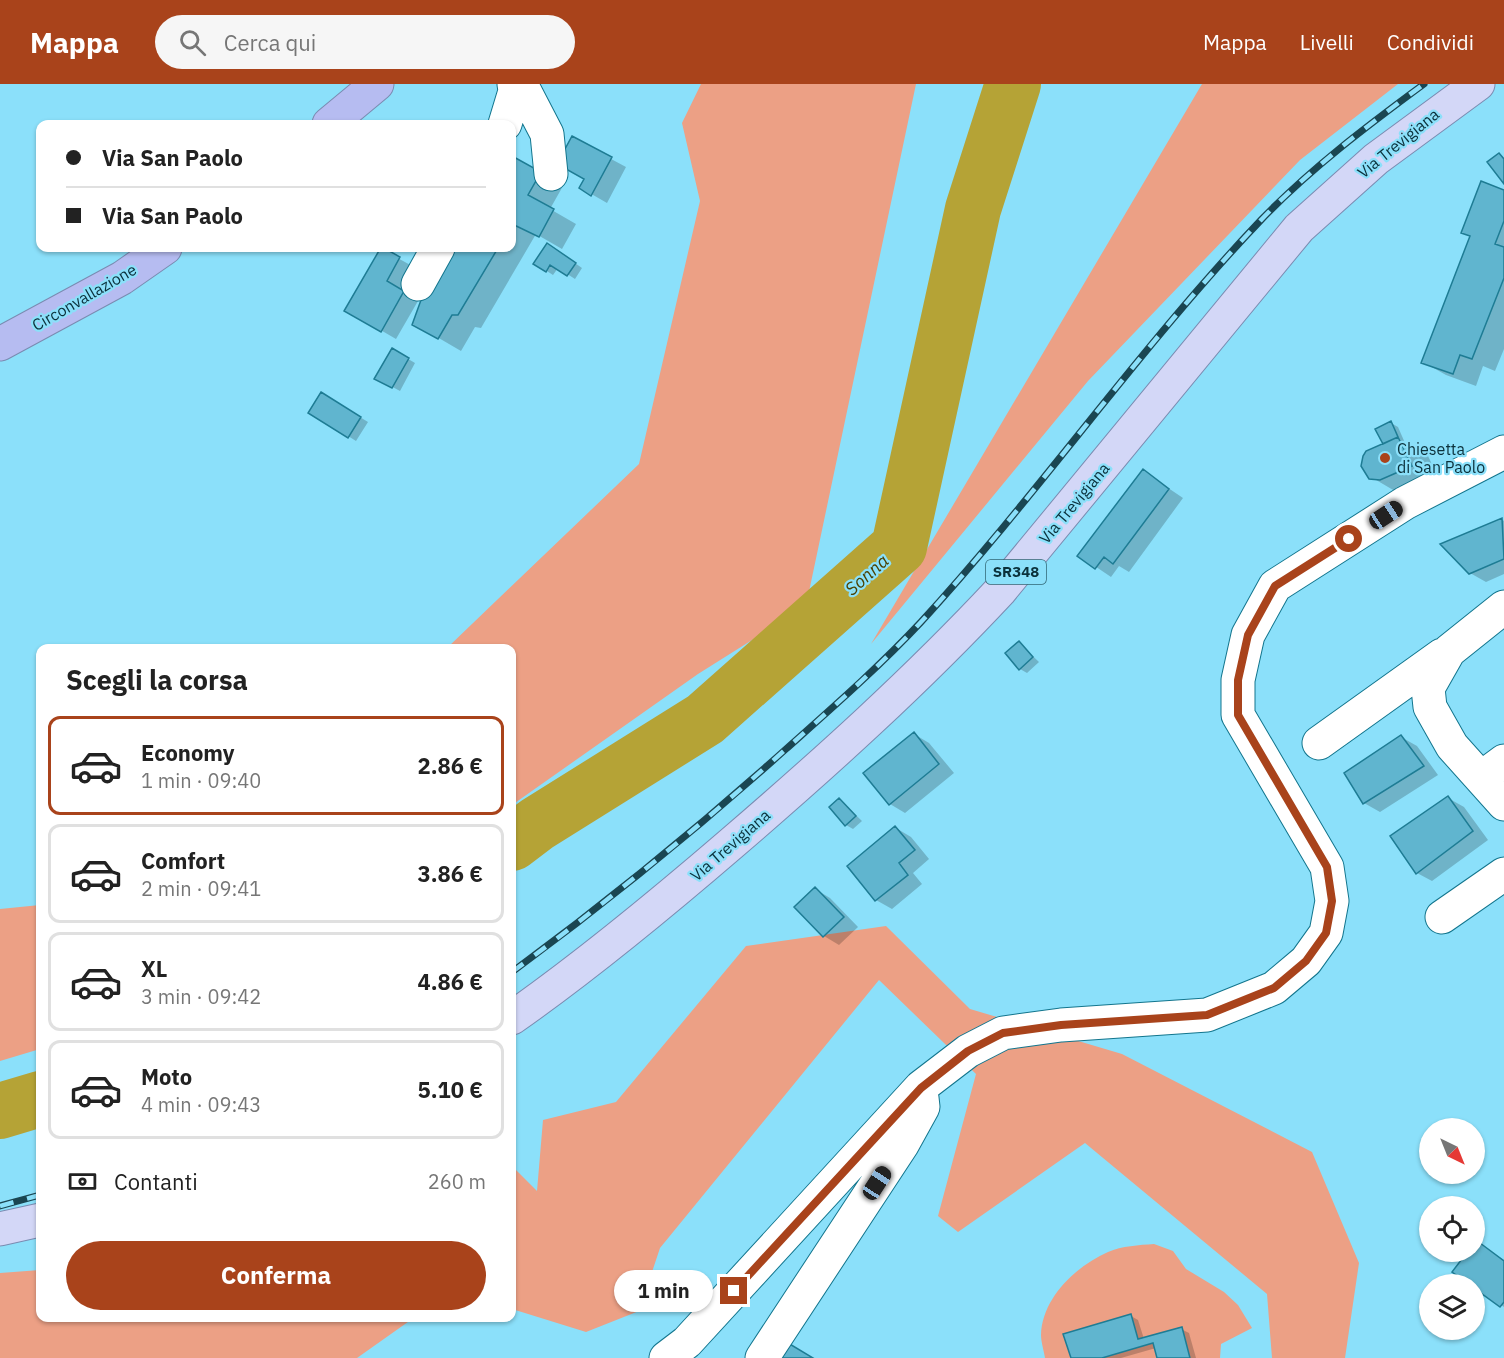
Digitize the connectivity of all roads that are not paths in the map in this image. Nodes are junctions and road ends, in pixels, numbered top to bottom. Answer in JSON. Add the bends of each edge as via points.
{"nodes":[{"id":1,"x":376,"y":84,"type":"edge"},
{"id":2,"x":514,"y":84,"type":"edge"},
{"id":3,"x":521,"y":84,"type":"edge"},
{"id":4,"x":1478,"y":84,"type":"edge"},
{"id":5,"x":334,"y":120,"type":"edge"},
{"id":6,"x":506,"y":120,"type":"edge"},
{"id":7,"x":551,"y":174,"type":"dead end"},
{"id":8,"x":159,"y":252,"type":"edge"},
{"id":9,"x":436,"y":252,"type":"edge"},
{"id":10,"x":418,"y":284,"type":"dead end"},
{"id":11,"x":0,"y":344,"type":"edge"},
{"id":12,"x":1504,"y":452,"type":"edge"},
{"id":13,"x":1504,"y":607,"type":"edge"},
{"id":14,"x":1449,"y":651,"type":"junction"},
{"id":15,"x":1319,"y":742,"type":"dead end"},
{"id":16,"x":1492,"y":770,"type":"edge"},
{"id":17,"x":1504,"y":804,"type":"edge"},
{"id":18,"x":1504,"y":874,"type":"edge"},
{"id":19,"x":1443,"y":917,"type":"dead end"},
{"id":20,"x":516,"y":1015,"type":"edge"},
{"id":21,"x":921,"y":1088,"type":"junction"},
{"id":22,"x":36,"y":1221,"type":"edge"},
{"id":23,"x":0,"y":1229,"type":"edge"},
{"id":24,"x":666,"y":1358,"type":"edge"},
{"id":25,"x":762,"y":1358,"type":"edge"}],
"edges":[{"from":1,"to":5,"type":"highway"},
{"from":2,"to":6,"type":"street"},
{"from":3,"to":7,"type":"street","via":[[547,134]]},
{"from":4,"to":20,"type":"main road","name":"Via Trevigiana","number":"SR348","via":[[1376,159],[1299,228],[1000,591],[947,648],[876,716],[675,892],[615,943]]},
{"from":8,"to":11,"type":"highway","name":"Circonvallazione","via":[[122,278]]},
{"from":9,"to":10,"type":"street"},
{"from":12,"to":21,"type":"street","via":[[1405,503],[1275,586],[1248,635],[1238,680],[1238,715],[1327,867],[1332,901],[1326,933],[1306,961],[1274,988],[1207,1015],[1003,1033],[968,1051]]},
{"from":13,"to":14,"type":"street"},
{"from":14,"to":15,"type":"street"},
{"from":14,"to":16,"type":"street","via":[[1428,688],[1430,707],[1452,746]]},
{"from":16,"to":17,"type":"street"},
{"from":18,"to":19,"type":"street"},
{"from":21,"to":24,"type":"street","via":[[687,1342]]},
{"from":21,"to":25,"type":"street","via":[[923,1107],[903,1145]]},
{"from":22,"to":23,"type":"main road"}]}
